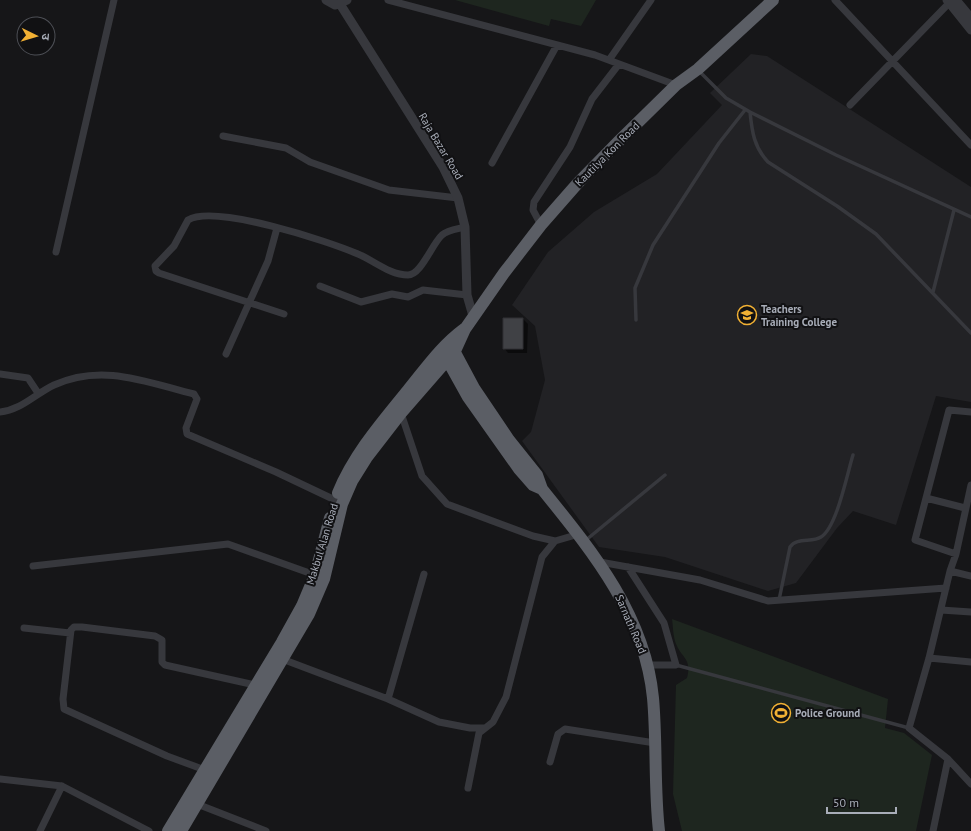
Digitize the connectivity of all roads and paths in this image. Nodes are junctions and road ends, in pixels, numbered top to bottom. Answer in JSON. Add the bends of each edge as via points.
{"nodes":[{"id":1,"x":114,"y":0,"type":"edge"},
{"id":2,"x":326,"y":0,"type":"edge"},
{"id":3,"x":388,"y":0,"type":"edge"},
{"id":4,"x":651,"y":0,"type":"edge"},
{"id":5,"x":773,"y":0,"type":"edge"},
{"id":6,"x":835,"y":0,"type":"edge"},
{"id":7,"x":951,"y":1,"type":"edge"},
{"id":8,"x":343,"y":2,"type":"edge"},
{"id":9,"x":971,"y":18,"type":"edge"},
{"id":10,"x":971,"y":30,"type":"edge"},
{"id":11,"x":557,"y":45,"type":"junction"},
{"id":12,"x":609,"y":60,"type":"junction"},
{"id":13,"x":892,"y":62,"type":"junction"},
{"id":14,"x":620,"y":64,"type":"junction"},
{"id":15,"x":698,"y":69,"type":"junction"},
{"id":16,"x":676,"y":85,"type":"junction"},
{"id":17,"x":850,"y":105,"type":"dead end"},
{"id":18,"x":745,"y":110,"type":"junction"},
{"id":19,"x":750,"y":112,"type":"junction"},
{"id":20,"x":223,"y":136,"type":"dead end"},
{"id":21,"x":971,"y":145,"type":"edge"},
{"id":22,"x":492,"y":163,"type":"dead end"},
{"id":23,"x":458,"y":198,"type":"junction"},
{"id":24,"x":954,"y":210,"type":"junction"},
{"id":25,"x":971,"y":217,"type":"edge"},
{"id":26,"x":541,"y":225,"type":"junction"},
{"id":27,"x":465,"y":227,"type":"junction"},
{"id":28,"x":277,"y":228,"type":"junction"},
{"id":29,"x":56,"y":252,"type":"dead end"},
{"id":30,"x":320,"y":286,"type":"dead end"},
{"id":31,"x":934,"y":292,"type":"junction"},
{"id":32,"x":467,"y":295,"type":"junction"},
{"id":33,"x":250,"y":303,"type":"junction"},
{"id":34,"x":284,"y":314,"type":"dead end"},
{"id":35,"x":473,"y":316,"type":"junction"},
{"id":36,"x":636,"y":320,"type":"dead end"},
{"id":37,"x":971,"y":333,"type":"edge"},
{"id":38,"x":448,"y":350,"type":"junction"},
{"id":39,"x":226,"y":354,"type":"dead end"},
{"id":40,"x":0,"y":374,"type":"edge"},
{"id":41,"x":38,"y":393,"type":"junction"},
{"id":42,"x":0,"y":412,"type":"edge"},
{"id":43,"x":971,"y":412,"type":"edge"},
{"id":44,"x":401,"y":413,"type":"junction"},
{"id":45,"x":853,"y":455,"type":"dead end"},
{"id":46,"x":665,"y":475,"type":"dead end"},
{"id":47,"x":971,"y":485,"type":"edge"},
{"id":48,"x":926,"y":498,"type":"junction"},
{"id":49,"x":335,"y":500,"type":"junction"},
{"id":50,"x":969,"y":501,"type":"edge"},
{"id":51,"x":965,"y":508,"type":"junction"},
{"id":52,"x":582,"y":538,"type":"junction"},
{"id":53,"x":555,"y":541,"type":"junction"},
{"id":54,"x":956,"y":554,"type":"junction"},
{"id":55,"x":600,"y":562,"type":"junction"},
{"id":56,"x":33,"y":566,"type":"dead end"},
{"id":57,"x":628,"y":567,"type":"junction"},
{"id":58,"x":950,"y":571,"type":"junction"},
{"id":59,"x":424,"y":574,"type":"dead end"},
{"id":60,"x":315,"y":575,"type":"junction"},
{"id":61,"x":971,"y":576,"type":"edge"},
{"id":62,"x":946,"y":588,"type":"junction"},
{"id":63,"x":778,"y":600,"type":"junction"},
{"id":64,"x":941,"y":610,"type":"junction"},
{"id":65,"x":971,"y":612,"type":"edge"},
{"id":66,"x":24,"y":628,"type":"dead end"},
{"id":67,"x":70,"y":633,"type":"junction"},
{"id":68,"x":929,"y":658,"type":"junction"},
{"id":69,"x":282,"y":659,"type":"junction"},
{"id":70,"x":971,"y":662,"type":"edge"},
{"id":71,"x":647,"y":665,"type":"junction"},
{"id":72,"x":676,"y":665,"type":"junction"},
{"id":73,"x":255,"y":685,"type":"junction"},
{"id":74,"x":388,"y":698,"type":"junction"},
{"id":75,"x":485,"y":728,"type":"junction"},
{"id":76,"x":909,"y":728,"type":"junction"},
{"id":77,"x":655,"y":743,"type":"junction"},
{"id":78,"x":948,"y":759,"type":"junction"},
{"id":79,"x":550,"y":762,"type":"dead end"},
{"id":80,"x":205,"y":770,"type":"junction"},
{"id":81,"x":0,"y":779,"type":"edge"},
{"id":82,"x":971,"y":784,"type":"edge"},
{"id":83,"x":62,"y":786,"type":"junction"},
{"id":84,"x":468,"y":788,"type":"dead end"},
{"id":85,"x":197,"y":804,"type":"junction"},
{"id":86,"x":40,"y":831,"type":"edge"},
{"id":87,"x":149,"y":831,"type":"edge"},
{"id":88,"x":168,"y":831,"type":"edge"},
{"id":89,"x":181,"y":831,"type":"edge"},
{"id":90,"x":266,"y":831,"type":"edge"},
{"id":91,"x":659,"y":831,"type":"edge"},
{"id":92,"x":933,"y":831,"type":"edge"}],
"edges":[{"from":1,"to":29,"type":"street"},
{"from":2,"to":8,"type":"street","via":[[331,4]]},
{"from":3,"to":11,"type":"street"},
{"from":4,"to":12,"type":"street"},
{"from":5,"to":15,"type":"highway","name":"Kautilya Kon Road"},
{"from":6,"to":13,"type":"street"},
{"from":7,"to":9,"type":"street"},
{"from":7,"to":10,"type":"street"},
{"from":7,"to":13,"type":"street"},
{"from":8,"to":23,"type":"street","name":"Raja Bazar Road","via":[[443,168]]},
{"from":11,"to":12,"type":"street"},
{"from":11,"to":22,"type":"street"},
{"from":12,"to":14,"type":"street"},
{"from":13,"to":17,"type":"street"},
{"from":13,"to":21,"type":"street"},
{"from":14,"to":16,"type":"street"},
{"from":14,"to":26,"type":"street","via":[[592,99],[570,147],[534,202],[533,210]]},
{"from":15,"to":16,"type":"highway","name":"Kautilya Kon Road"},
{"from":15,"to":18,"type":"lane","via":[[726,98]]},
{"from":16,"to":26,"type":"highway","name":"Kautilya Kon Road","via":[[577,184]]},
{"from":18,"to":19,"type":"lane"},
{"from":18,"to":36,"type":"lane","via":[[719,143],[653,245],[635,288]]},
{"from":19,"to":24,"type":"lane"},
{"from":19,"to":31,"type":"lane","via":[[755,145],[768,162],[876,234]]},
{"from":20,"to":23,"type":"street","via":[[286,148],[310,162],[389,190]]},
{"from":23,"to":27,"type":"street","name":"Raja Bazar Road"},
{"from":24,"to":25,"type":"lane"},
{"from":24,"to":31,"type":"lane"},
{"from":26,"to":35,"type":"highway","name":"Kautilya Kon Road"},
{"from":27,"to":28,"type":"street","via":[[442,235],[416,272],[408,275],[396,273],[338,246]]},
{"from":27,"to":32,"type":"street","name":"Raja Bazar Road"},
{"from":28,"to":33,"type":"street","via":[[270,254]]},
{"from":28,"to":33,"type":"street","via":[[217,216],[191,218],[185,224],[174,246],[155,266],[159,273]]},
{"from":30,"to":32,"type":"street","via":[[361,302],[392,294],[408,297],[419,291]]},
{"from":31,"to":37,"type":"lane"},
{"from":32,"to":35,"type":"street","name":"Raja Bazar Road"},
{"from":33,"to":34,"type":"street"},
{"from":33,"to":39,"type":"street"},
{"from":35,"to":38,"type":"highway","name":"Kautilya Kon Road"},
{"from":38,"to":44,"type":"highway","name":"Makbul Alan Road"},
{"from":38,"to":49,"type":"highway","name":"Makbul Alan Road","via":[[359,453]]},
{"from":38,"to":52,"type":"highway","name":"Sarnath Road","via":[[509,440],[537,475],[542,489]]},
{"from":40,"to":41,"type":"street","via":[[28,378]]},
{"from":41,"to":42,"type":"street","via":[[18,408]]},
{"from":41,"to":49,"type":"street","via":[[68,380],[106,374],[194,394],[197,399],[186,428],[187,434]]},
{"from":43,"to":48,"type":"street","via":[[949,410]]},
{"from":44,"to":53,"type":"street","via":[[422,476],[447,504],[533,536]]},
{"from":44,"to":69,"type":"highway","name":"Makbul Alan Road","via":[[352,481],[342,504],[324,579],[309,614]]},
{"from":45,"to":63,"type":"lane","via":[[830,528],[819,539],[794,543],[790,547]]},
{"from":46,"to":52,"type":"lane"},
{"from":47,"to":50,"type":"street"},
{"from":48,"to":51,"type":"street"},
{"from":48,"to":54,"type":"street","via":[[915,540]]},
{"from":49,"to":60,"type":"highway","name":"Makbul Alan Road"},
{"from":50,"to":51,"type":"street"},
{"from":51,"to":54,"type":"street"},
{"from":52,"to":53,"type":"street"},
{"from":52,"to":55,"type":"highway","name":"Sarnath Road"},
{"from":53,"to":75,"type":"street","via":[[542,557],[506,697],[493,722]]},
{"from":54,"to":58,"type":"street"},
{"from":55,"to":57,"type":"street"},
{"from":55,"to":71,"type":"highway","name":"Sarnath Road","via":[[629,613]]},
{"from":56,"to":60,"type":"street","via":[[228,544]]},
{"from":57,"to":63,"type":"street","via":[[700,580],[768,601]]},
{"from":57,"to":72,"type":"street","via":[[664,623]]},
{"from":58,"to":61,"type":"street"},
{"from":58,"to":62,"type":"street"},
{"from":59,"to":74,"type":"street"},
{"from":60,"to":73,"type":"highway","name":"Makbul Alan Road","via":[[302,606]]},
{"from":62,"to":63,"type":"street"},
{"from":62,"to":64,"type":"street"},
{"from":64,"to":65,"type":"street"},
{"from":64,"to":68,"type":"street"},
{"from":66,"to":67,"type":"street"},
{"from":67,"to":73,"type":"street","via":[[77,627],[155,636],[162,640],[162,662],[165,665]]},
{"from":67,"to":80,"type":"street","via":[[64,708],[167,756]]},
{"from":68,"to":70,"type":"street"},
{"from":68,"to":76,"type":"street"},
{"from":69,"to":74,"type":"street"},
{"from":69,"to":85,"type":"highway","name":"Makbul Alan Road"},
{"from":71,"to":72,"type":"street"},
{"from":71,"to":77,"type":"highway","name":"Sarnath Road","via":[[653,697]]},
{"from":72,"to":76,"type":"lane"},
{"from":73,"to":80,"type":"highway","name":"Makbul Alan Road"},
{"from":74,"to":75,"type":"street","via":[[438,722]]},
{"from":75,"to":84,"type":"street","via":[[479,733]]},
{"from":76,"to":78,"type":"street"},
{"from":77,"to":79,"type":"street","via":[[565,729],[558,734]]},
{"from":77,"to":91,"type":"highway","name":"Sarnath Road","via":[[655,798]]},
{"from":78,"to":82,"type":"street"},
{"from":78,"to":92,"type":"street"},
{"from":80,"to":88,"type":"highway","name":"Makbul Alan Road"},
{"from":81,"to":83,"type":"street"},
{"from":83,"to":86,"type":"street"},
{"from":83,"to":87,"type":"street"},
{"from":85,"to":89,"type":"highway","name":"Makbul Alan Road"},
{"from":85,"to":90,"type":"street"}]}
